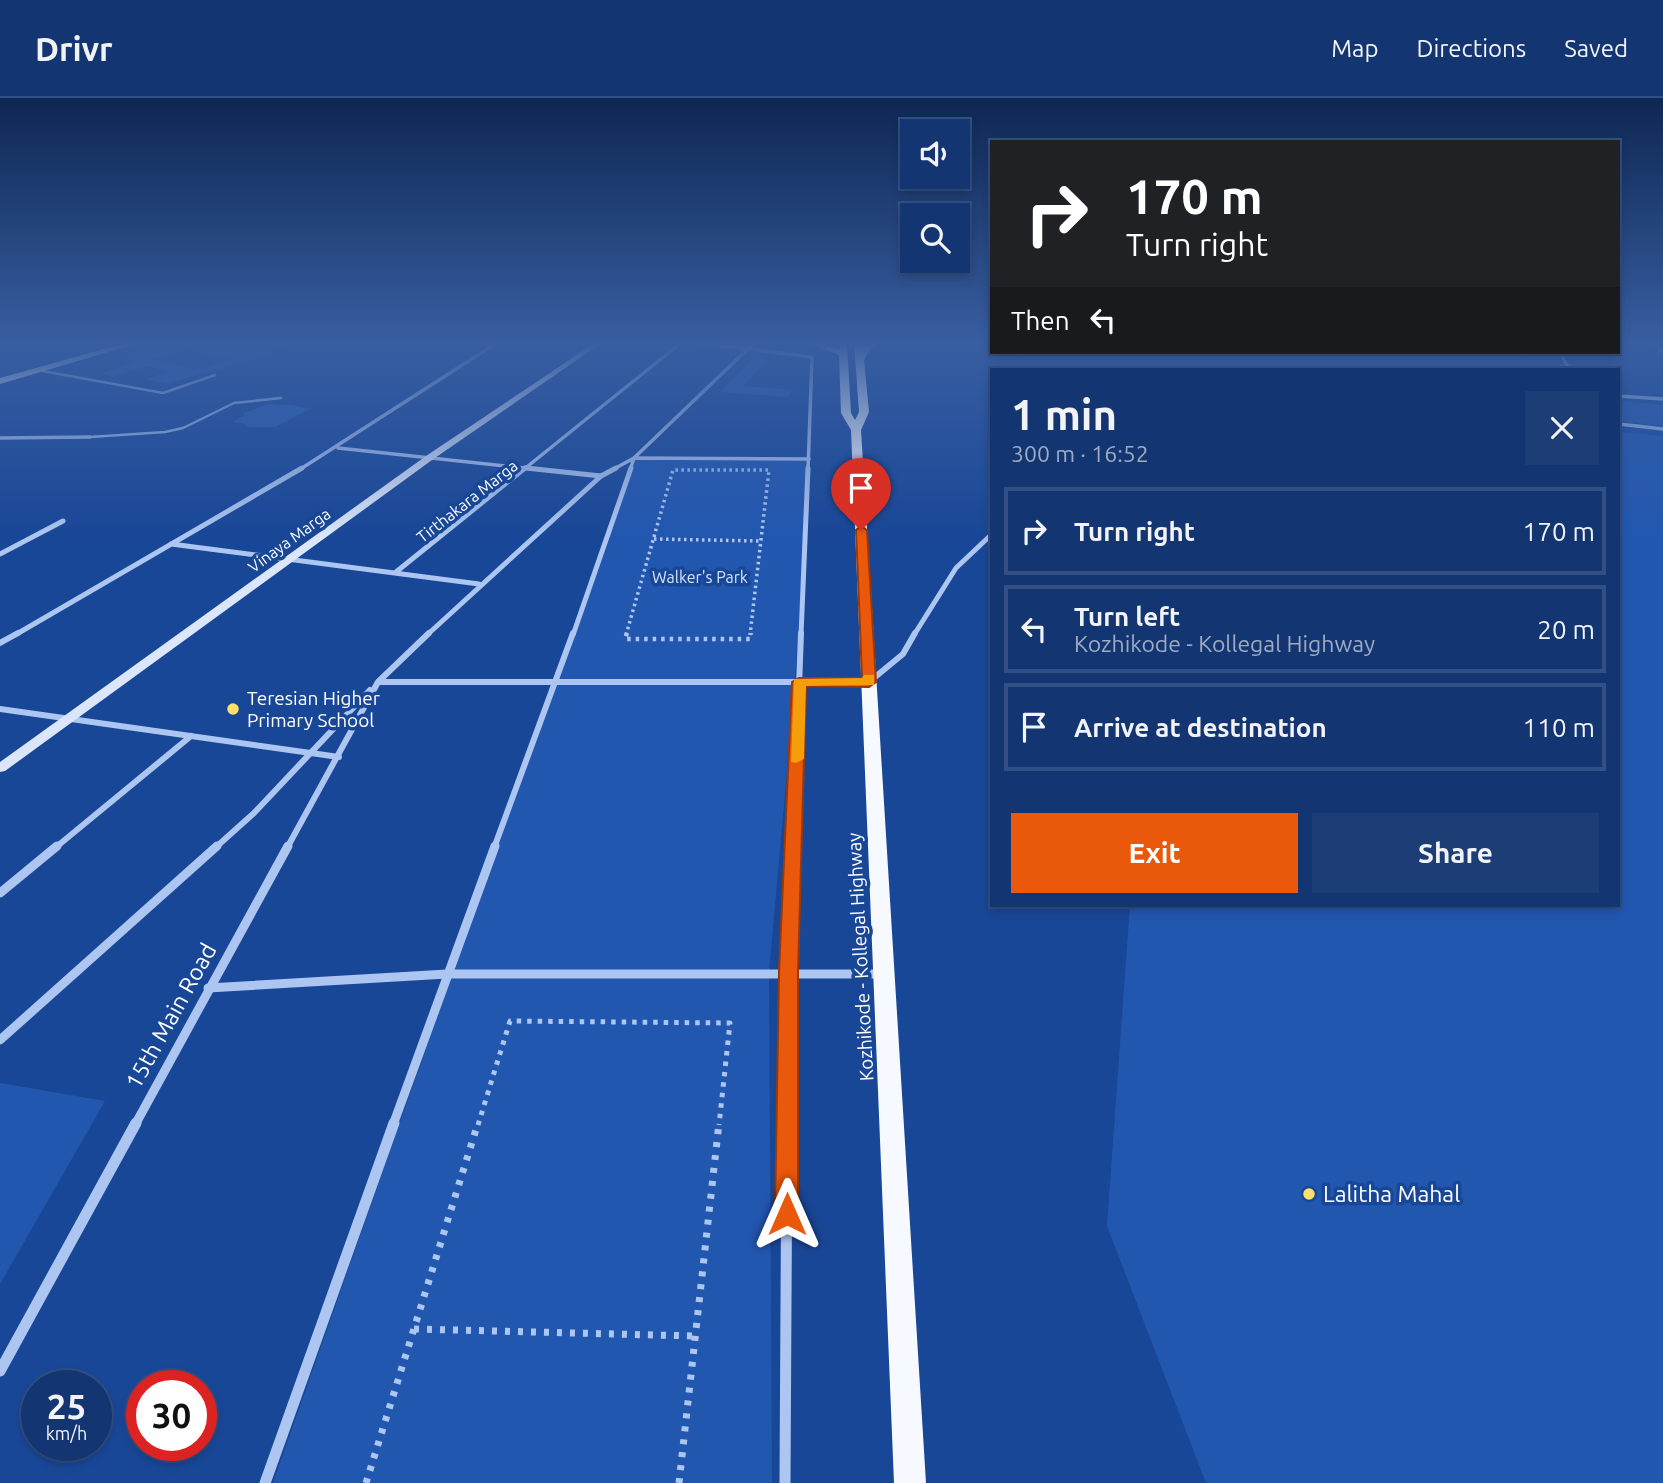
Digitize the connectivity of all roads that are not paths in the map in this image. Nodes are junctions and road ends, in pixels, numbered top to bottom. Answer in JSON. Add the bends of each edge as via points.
{"nodes":[{"id":1,"x":227,"y":407,"type":"edge"},
{"id":2,"x":400,"y":407,"type":"edge"},
{"id":3,"x":505,"y":407,"type":"edge"},
{"id":4,"x":603,"y":407,"type":"edge"},
{"id":5,"x":688,"y":407,"type":"edge"},
{"id":6,"x":811,"y":407,"type":"edge"},
{"id":7,"x":845,"y":407,"type":"edge"},
{"id":8,"x":864,"y":407,"type":"edge"},
{"id":9,"x":1620,"y":424,"type":"edge"},
{"id":10,"x":1663,"y":429,"type":"edge"},
{"id":11,"x":856,"y":430,"type":"junction"},
{"id":12,"x":90,"y":437,"type":"joint"},
{"id":13,"x":0,"y":438,"type":"edge"},
{"id":14,"x":337,"y":448,"type":"junction"},
{"id":15,"x":429,"y":458,"type":"junction"},
{"id":16,"x":634,"y":458,"type":"junction"},
{"id":17,"x":809,"y":459,"type":"junction"},
{"id":18,"x":527,"y":469,"type":"junction"},
{"id":19,"x":601,"y":476,"type":"junction"},
{"id":20,"x":63,"y":521,"type":"dead end"},
{"id":21,"x":990,"y":536,"type":"edge"},
{"id":22,"x":171,"y":544,"type":"junction"},
{"id":23,"x":0,"y":554,"type":"edge"},
{"id":24,"x":291,"y":558,"type":"junction"},
{"id":25,"x":396,"y":572,"type":"junction"},
{"id":26,"x":479,"y":584,"type":"junction"},
{"id":27,"x":0,"y":643,"type":"edge"},
{"id":28,"x":557,"y":680,"type":"junction"},
{"id":29,"x":378,"y":682,"type":"junction"},
{"id":30,"x":799,"y":682,"type":"junction"},
{"id":31,"x":869,"y":682,"type":"junction"},
{"id":32,"x":0,"y":709,"type":"edge"},
{"id":33,"x":70,"y":719,"type":"junction"},
{"id":34,"x":191,"y":736,"type":"junction"},
{"id":35,"x":311,"y":754,"type":"junction"},
{"id":36,"x":339,"y":757,"type":"junction"},
{"id":37,"x":0,"y":768,"type":"edge"},
{"id":38,"x":0,"y":893,"type":"edge"},
{"id":39,"x":789,"y":972,"type":"junction"},
{"id":40,"x":447,"y":974,"type":"junction"},
{"id":41,"x":884,"y":974,"type":"junction"},
{"id":42,"x":208,"y":988,"type":"junction"},
{"id":43,"x":0,"y":1040,"type":"edge"},
{"id":44,"x":0,"y":1371,"type":"edge"},
{"id":45,"x":265,"y":1483,"type":"edge"},
{"id":46,"x":785,"y":1483,"type":"edge"},
{"id":47,"x":910,"y":1483,"type":"edge"}],
"edges":[{"from":1,"to":12,"type":"lane","via":[[183,428]]},
{"from":2,"to":14,"type":"street"},
{"from":3,"to":15,"type":"street","name":"Vinaya Marga"},
{"from":4,"to":18,"type":"street","name":"Tirthakara Marga"},
{"from":5,"to":16,"type":"street"},
{"from":6,"to":17,"type":"street"},
{"from":7,"to":11,"type":"main road","name":"Kozhikode - Kollegal Highway"},
{"from":8,"to":11,"type":"main road","name":"Kozhikode - Kollegal Highway"},
{"from":9,"to":10,"type":"street"},
{"from":11,"to":31,"type":"main road","name":"Kozhikode - Kollegal Highway"},
{"from":12,"to":13,"type":"street"},
{"from":14,"to":15,"type":"street"},
{"from":14,"to":22,"type":"street"},
{"from":15,"to":18,"type":"street"},
{"from":15,"to":24,"type":"street","name":"Vinaya Marga"},
{"from":16,"to":17,"type":"street"},
{"from":16,"to":19,"type":"street"},
{"from":16,"to":28,"type":"street"},
{"from":17,"to":30,"type":"street"},
{"from":18,"to":19,"type":"street"},
{"from":18,"to":25,"type":"street","name":"Tirthakara Marga"},
{"from":19,"to":26,"type":"street"},
{"from":20,"to":23,"type":"street"},
{"from":21,"to":31,"type":"street","via":[[938,593],[903,654]]},
{"from":22,"to":24,"type":"street"},
{"from":22,"to":27,"type":"street"},
{"from":24,"to":25,"type":"street"},
{"from":24,"to":33,"type":"street","name":"Vinaya Marga"},
{"from":25,"to":26,"type":"street"},
{"from":26,"to":29,"type":"street"},
{"from":28,"to":29,"type":"street"},
{"from":28,"to":30,"type":"street"},
{"from":28,"to":40,"type":"street"},
{"from":29,"to":35,"type":"street"},
{"from":29,"to":36,"type":"street","name":"15th Main Road"},
{"from":30,"to":31,"type":"street"},
{"from":30,"to":39,"type":"street"},
{"from":31,"to":41,"type":"main road","name":"Kozhikode - Kollegal Highway"},
{"from":32,"to":33,"type":"street"},
{"from":33,"to":34,"type":"street"},
{"from":33,"to":37,"type":"street","name":"Vinaya Marga"},
{"from":34,"to":35,"type":"street"},
{"from":34,"to":38,"type":"street"},
{"from":35,"to":36,"type":"street"},
{"from":35,"to":43,"type":"street","via":[[254,813]]},
{"from":36,"to":42,"type":"street","name":"15th Main Road"},
{"from":39,"to":40,"type":"street"},
{"from":39,"to":41,"type":"street"},
{"from":39,"to":46,"type":"street"},
{"from":40,"to":42,"type":"street"},
{"from":40,"to":45,"type":"street"},
{"from":41,"to":47,"type":"main road","name":"Kozhikode - Kollegal Highway"},
{"from":42,"to":44,"type":"street","name":"15th Main Road"}]}
